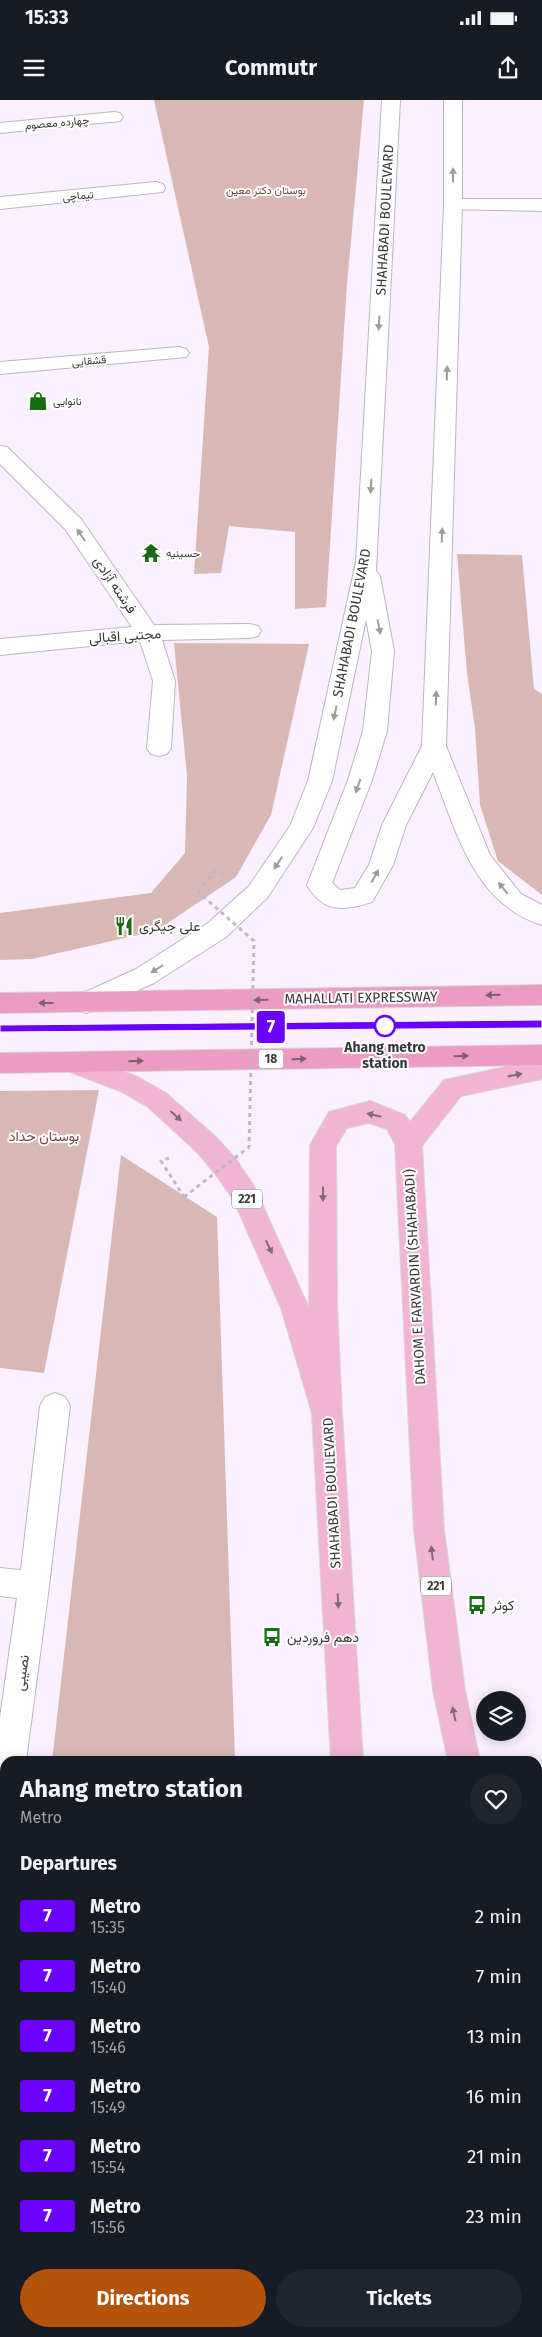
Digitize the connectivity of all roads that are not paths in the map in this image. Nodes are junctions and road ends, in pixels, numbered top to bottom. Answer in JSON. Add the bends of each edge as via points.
{"nodes":[{"id":1,"x":391,"y":100,"type":"edge"},
{"id":2,"x":453,"y":100,"type":"edge"},
{"id":3,"x":114,"y":117,"type":"dead end"},
{"id":4,"x":0,"y":128,"type":"edge"},
{"id":5,"x":156,"y":188,"type":"dead end"},
{"id":6,"x":0,"y":203,"type":"edge"},
{"id":7,"x":453,"y":205,"type":"junction"},
{"id":8,"x":542,"y":205,"type":"edge"},
{"id":9,"x":179,"y":353,"type":"dead end"},
{"id":10,"x":0,"y":368,"type":"edge"},
{"id":11,"x":0,"y":452,"type":"edge"},
{"id":12,"x":367,"y":562,"type":"junction"},
{"id":13,"x":250,"y":631,"type":"dead end"},
{"id":14,"x":148,"y":633,"type":"junction"},
{"id":15,"x":0,"y":647,"type":"edge"},
{"id":16,"x":434,"y":746,"type":"junction"},
{"id":17,"x":159,"y":748,"type":"dead end"},
{"id":18,"x":542,"y":916,"type":"edge"},
{"id":19,"x":542,"y":995,"type":"edge"},
{"id":20,"x":0,"y":1003,"type":"edge"},
{"id":21,"x":86,"y":1003,"type":"junction"},
{"id":22,"x":542,"y":1055,"type":"edge"},
{"id":23,"x":71,"y":1062,"type":"junction"},
{"id":24,"x":0,"y":1063,"type":"edge"},
{"id":25,"x":542,"y":1069,"type":"edge"},
{"id":26,"x":408,"y":1144,"type":"junction"},
{"id":27,"x":55,"y":1406,"type":"dead end"},
{"id":28,"x":327,"y":1413,"type":"junction"},
{"id":29,"x":0,"y":1582,"type":"edge"},
{"id":30,"x":34,"y":1586,"type":"junction"},
{"id":31,"x":11,"y":1756,"type":"edge"},
{"id":32,"x":347,"y":1756,"type":"edge"},
{"id":33,"x":463,"y":1756,"type":"edge"}],
"edges":[{"from":1,"to":12,"type":"main road","name":"SHAHABADI BOULEVARD","one_way":true},
{"from":7,"to":2,"type":"main road","one_way":true},
{"from":3,"to":4,"type":"main road","name":"چهارده معصوم"},
{"from":5,"to":6,"type":"main road","name":"تیماچی"},
{"from":7,"to":8,"type":"main road"},
{"from":16,"to":7,"type":"main road","one_way":true},
{"from":9,"to":10,"type":"main road","name":"قشقایی"},
{"from":14,"to":11,"type":"main road","name":"فرشته آزادی","one_way":true,"via":[[74,524]]},
{"from":12,"to":16,"type":"main road","one_way":true,"via":[[383,651],[375,731],[360,780],[319,885],[336,900],[364,896],[381,865],[394,825]]},
{"from":12,"to":21,"type":"main road","name":"SHAHABADI BOULEVARD","one_way":true,"via":[[320,781],[301,828],[258,892],[217,930],[145,976]]},
{"from":13,"to":14,"type":"main road","name":"مجتبی اقبالی"},
{"from":14,"to":15,"type":"main road","name":"مجتبی اقبالی"},
{"from":14,"to":17,"type":"main road","name":"فرشته آزادی","via":[[164,681]]},
{"from":18,"to":16,"type":"main road","one_way":true,"via":[[512,900],[479,859]]},
{"from":19,"to":21,"type":"highway","name":"MAHALLATI EXPRESSWAY","one_way":true},
{"from":21,"to":20,"type":"highway","name":"MAHALLATI EXPRESSWAY","one_way":true},
{"from":23,"to":22,"type":"highway","number":"18","one_way":true},
{"from":23,"to":24,"type":"highway","number":"18"},
{"from":23,"to":28,"type":"main road","name":"SHAHABADI BOULEVARD","number":"221","one_way":true,"via":[[129,1084],[157,1100],[207,1145],[226,1167],[244,1194],[295,1308]]},
{"from":26,"to":25,"type":"main road","one_way":true,"via":[[453,1087]]},
{"from":26,"to":28,"type":"main road","number":"221","one_way":true,"via":[[396,1122],[370,1112],[338,1119],[323,1145]]},
{"from":33,"to":26,"type":"main road","name":"DAHOM E FARVARDIN (SHAHABADI)","number":"221","one_way":true,"via":[[449,1690],[429,1530]]},
{"from":27,"to":30,"type":"main road","name":"نصیبی"},
{"from":28,"to":32,"type":"main road","name":"SHAHABADI BOULEVARD","number":"221","one_way":true},
{"from":29,"to":30,"type":"main road"},
{"from":30,"to":31,"type":"main road","name":"نصیبی"}]}
